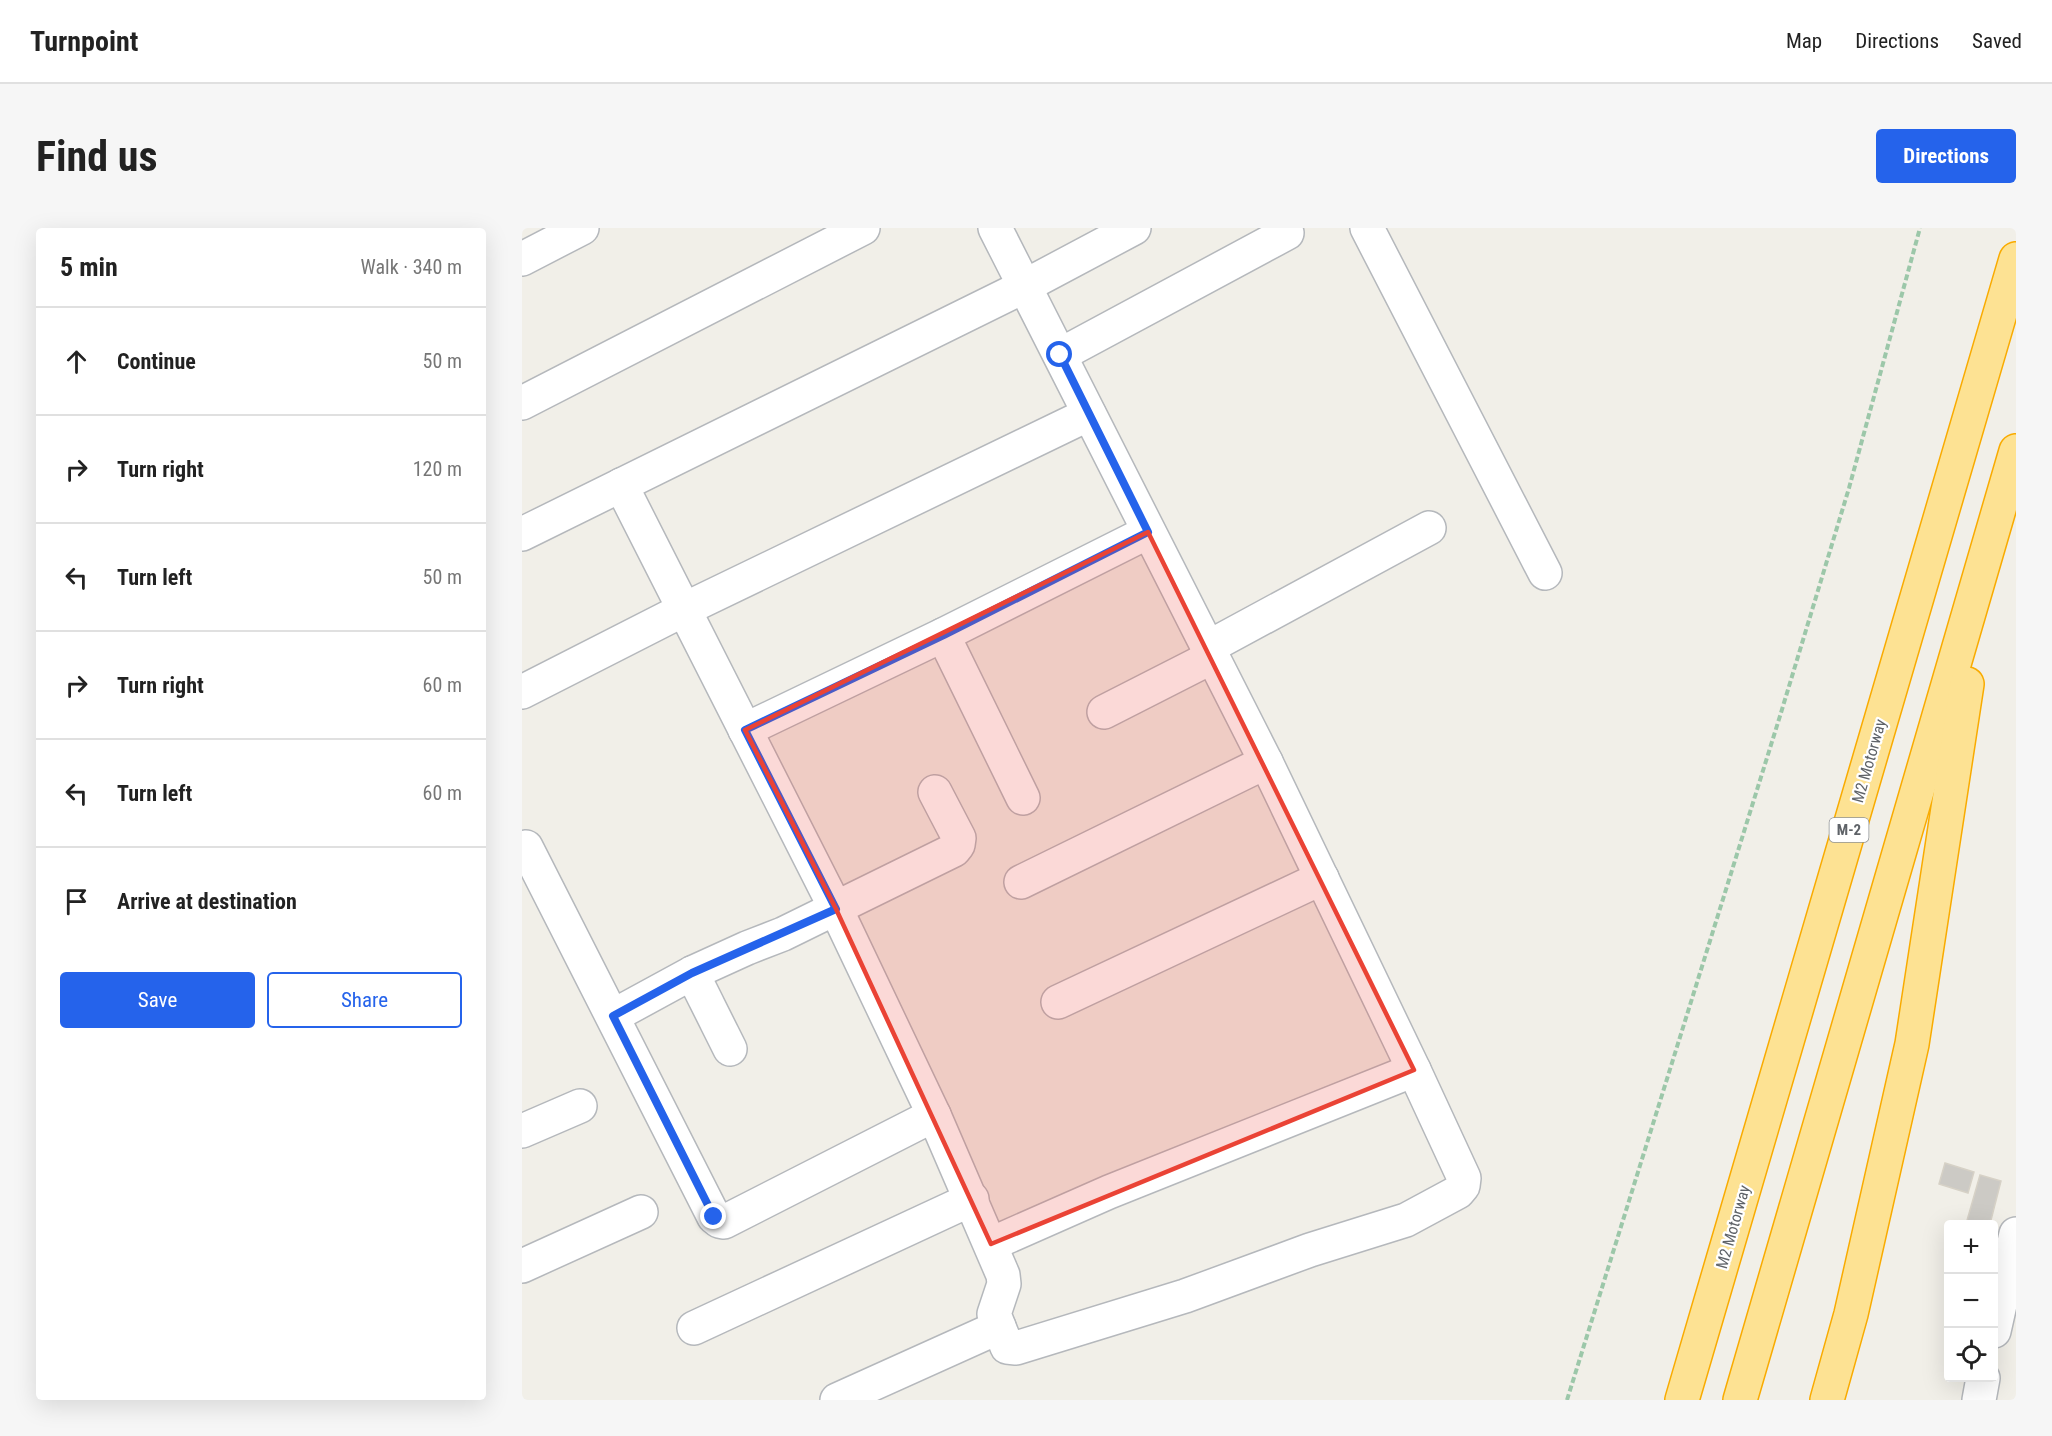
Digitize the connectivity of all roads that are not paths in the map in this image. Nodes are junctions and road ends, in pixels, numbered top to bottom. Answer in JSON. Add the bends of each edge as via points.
{"nodes":[{"id":1,"x":582,"y":228,"type":"edge"},
{"id":2,"x":863,"y":228,"type":"edge"},
{"id":3,"x":995,"y":228,"type":"edge"},
{"id":4,"x":1134,"y":228,"type":"edge"},
{"id":5,"x":1367,"y":228,"type":"edge"},
{"id":6,"x":1287,"y":233,"type":"dead end"},
{"id":7,"x":522,"y":259,"type":"edge"},
{"id":8,"x":2016,"y":259,"type":"edge"},
{"id":9,"x":1025,"y":286,"type":"junction"},
{"id":10,"x":1060,"y":355,"type":"junction"},
{"id":11,"x":522,"y":403,"type":"edge"},
{"id":12,"x":1089,"y":414,"type":"junction"},
{"id":13,"x":2016,"y":451,"type":"edge"},
{"id":14,"x":621,"y":485,"type":"junction"},
{"id":15,"x":1429,"y":528,"type":"dead end"},
{"id":16,"x":1148,"y":532,"type":"junction"},
{"id":17,"x":522,"y":534,"type":"edge"},
{"id":18,"x":1991,"y":537,"type":"junction"},
{"id":19,"x":1545,"y":573,"type":"dead end"},
{"id":20,"x":683,"y":610,"type":"junction"},
{"id":21,"x":944,"y":635,"type":"junction"},
{"id":22,"x":1210,"y":652,"type":"junction"},
{"id":23,"x":522,"y":692,"type":"edge"},
{"id":24,"x":1104,"y":712,"type":"dead end"},
{"id":25,"x":745,"y":730,"type":"junction"},
{"id":26,"x":1266,"y":762,"type":"junction"},
{"id":27,"x":935,"y":792,"type":"dead end"},
{"id":28,"x":1023,"y":798,"type":"dead end"},
{"id":29,"x":526,"y":847,"type":"dead end"},
{"id":30,"x":1322,"y":878,"type":"junction"},
{"id":31,"x":1022,"y":882,"type":"dead end"},
{"id":32,"x":836,"y":909,"type":"junction"},
{"id":33,"x":692,"y":973,"type":"junction"},
{"id":34,"x":1059,"y":1002,"type":"dead end"},
{"id":35,"x":613,"y":1016,"type":"junction"},
{"id":36,"x":730,"y":1049,"type":"dead end"},
{"id":37,"x":1414,"y":1070,"type":"junction"},
{"id":38,"x":580,"y":1106,"type":"dead end"},
{"id":39,"x":934,"y":1115,"type":"junction"},
{"id":40,"x":522,"y":1131,"type":"edge"},
{"id":41,"x":972,"y":1199,"type":"junction"},
{"id":42,"x":641,"y":1212,"type":"dead end"},
{"id":43,"x":2016,"y":1234,"type":"edge"},
{"id":44,"x":991,"y":1244,"type":"junction"},
{"id":45,"x":522,"y":1266,"type":"edge"},
{"id":46,"x":999,"y":1327,"type":"junction"},
{"id":47,"x":694,"y":1328,"type":"dead end"},
{"id":48,"x":1995,"y":1328,"type":"edge"},
{"id":49,"x":1982,"y":1382,"type":"edge"},
{"id":50,"x":837,"y":1400,"type":"edge"},
{"id":51,"x":1682,"y":1400,"type":"edge"},
{"id":52,"x":1740,"y":1400,"type":"edge"},
{"id":53,"x":1827,"y":1400,"type":"edge"},
{"id":54,"x":1978,"y":1400,"type":"edge"}],
"edges":[{"from":1,"to":7,"type":"street"},
{"from":2,"to":11,"type":"street"},
{"from":3,"to":9,"type":"street"},
{"from":4,"to":9,"type":"street"},
{"from":5,"to":19,"type":"street"},
{"from":6,"to":10,"type":"street"},
{"from":8,"to":51,"type":"highway","name":"M2 Motorway","number":"M-2"},
{"from":9,"to":10,"type":"street"},
{"from":9,"to":14,"type":"street"},
{"from":10,"to":12,"type":"street"},
{"from":12,"to":16,"type":"street"},
{"from":12,"to":20,"type":"street"},
{"from":13,"to":18,"type":"highway"},
{"from":14,"to":17,"type":"street"},
{"from":14,"to":20,"type":"street"},
{"from":15,"to":22,"type":"street"},
{"from":16,"to":21,"type":"street"},
{"from":16,"to":22,"type":"street"},
{"from":18,"to":52,"type":"highway"},
{"from":18,"to":53,"type":"highway","via":[[1912,1044],[1851,1314]]},
{"from":20,"to":23,"type":"street"},
{"from":20,"to":25,"type":"street"},
{"from":21,"to":25,"type":"street"},
{"from":21,"to":28,"type":"street"},
{"from":22,"to":24,"type":"street"},
{"from":22,"to":26,"type":"street"},
{"from":25,"to":32,"type":"street"},
{"from":26,"to":30,"type":"street"},
{"from":26,"to":31,"type":"street"},
{"from":27,"to":32,"type":"street","via":[[959,838],[954,850]]},
{"from":29,"to":35,"type":"street"},
{"from":30,"to":34,"type":"street"},
{"from":30,"to":37,"type":"street"},
{"from":32,"to":33,"type":"street"},
{"from":32,"to":39,"type":"street"},
{"from":33,"to":35,"type":"street"},
{"from":33,"to":36,"type":"street"},
{"from":35,"to":39,"type":"street","via":[[719,1221],[724,1222]]},
{"from":37,"to":44,"type":"street"},
{"from":37,"to":46,"type":"street","via":[[1464,1178],[1458,1192],[1406,1220],[1185,1296],[1016,1348],[1007,1347]]},
{"from":38,"to":40,"type":"street"},
{"from":39,"to":41,"type":"street"},
{"from":41,"to":44,"type":"street"},
{"from":41,"to":47,"type":"street"},
{"from":42,"to":45,"type":"street"},
{"from":43,"to":48,"type":"street"},
{"from":44,"to":46,"type":"street","via":[[1004,1275],[994,1314]]},
{"from":46,"to":50,"type":"street"},
{"from":49,"to":54,"type":"street"}]}
